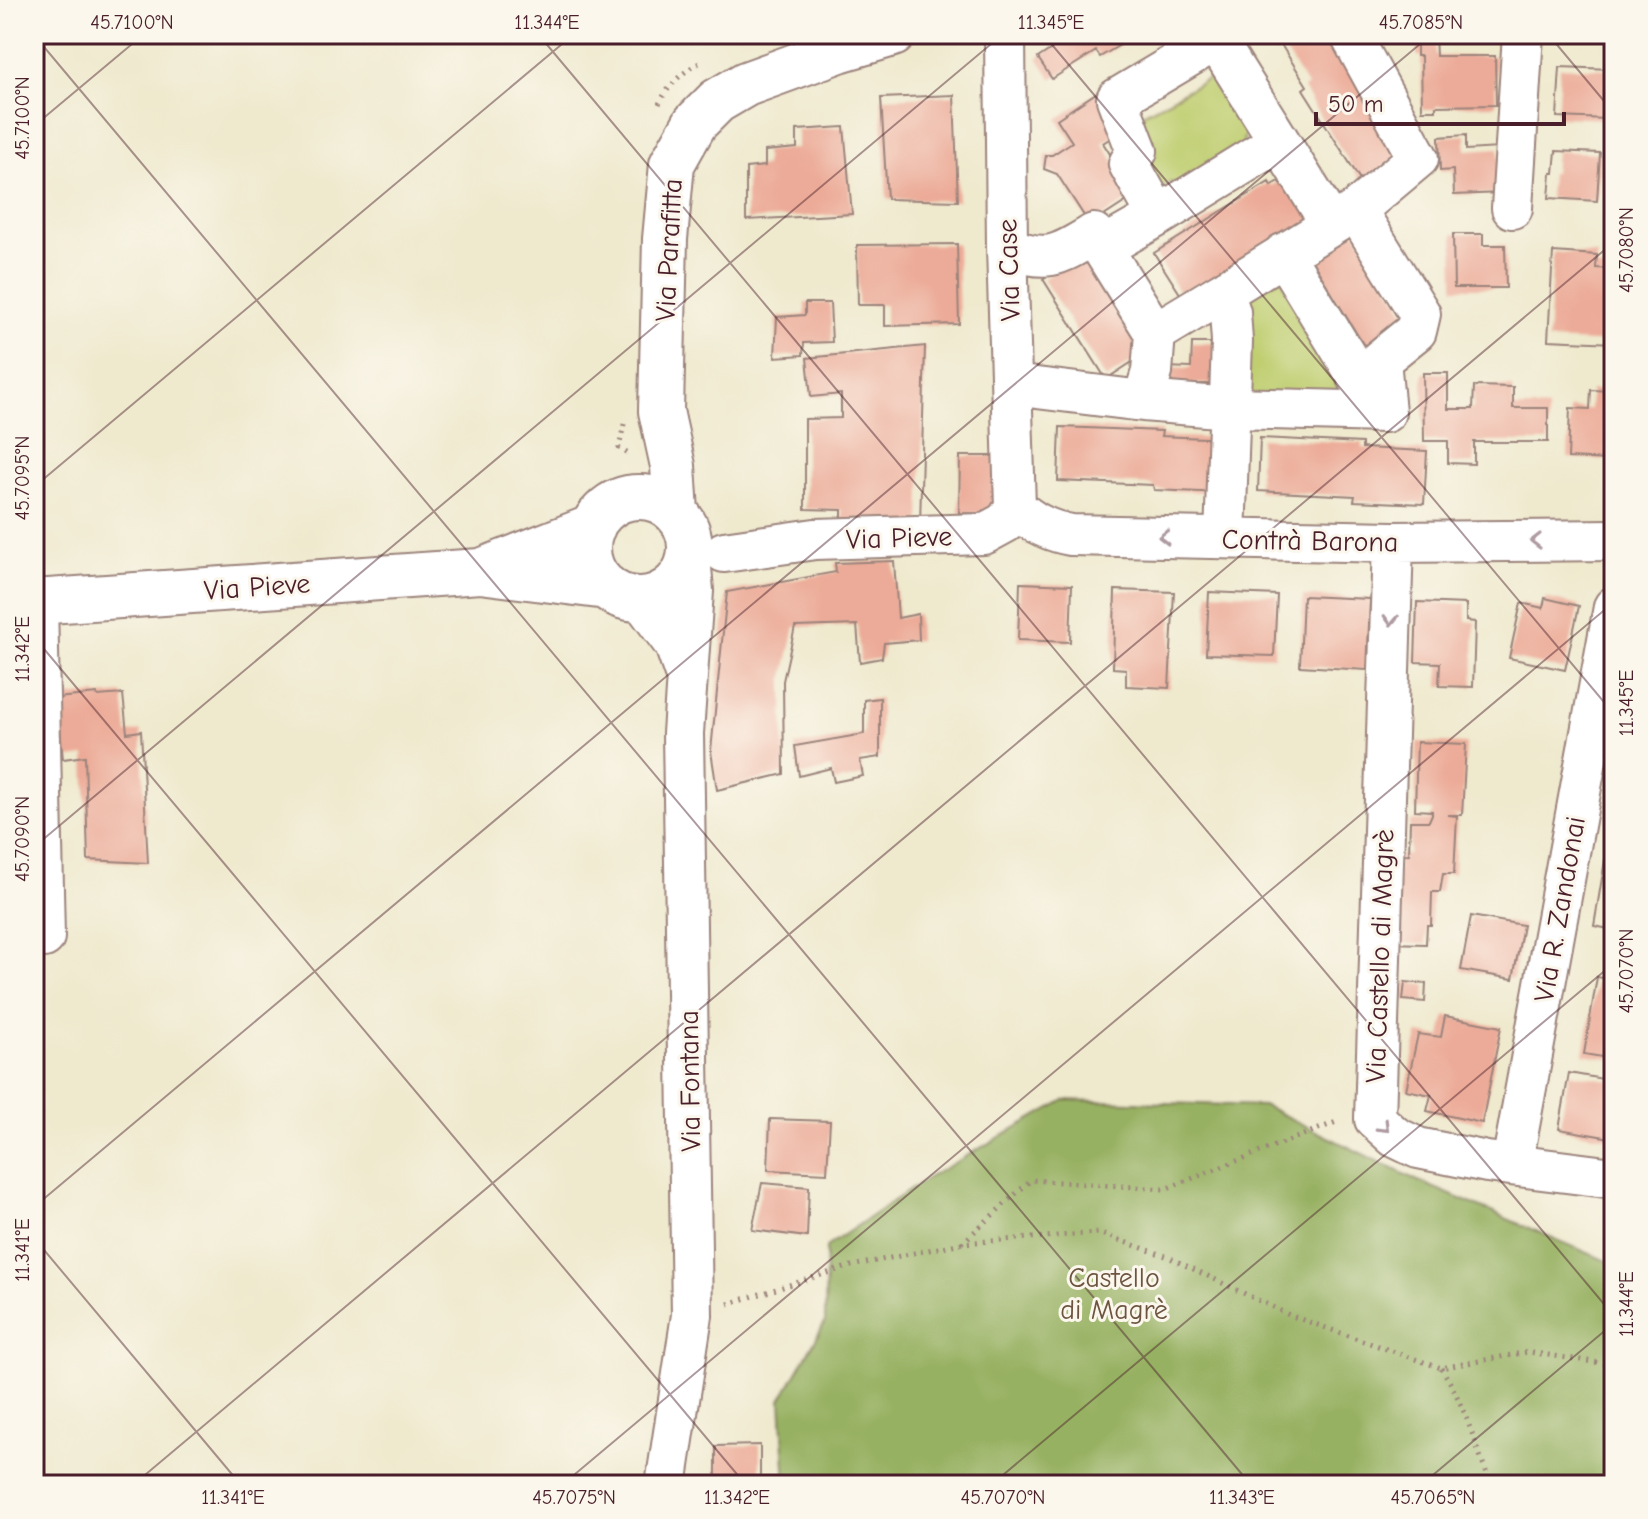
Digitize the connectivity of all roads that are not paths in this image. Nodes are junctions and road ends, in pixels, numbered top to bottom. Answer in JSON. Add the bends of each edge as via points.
{"nodes":[{"id":1,"x":893,"y":34,"type":"edge"},
{"id":2,"x":1005,"y":34,"type":"edge"},
{"id":3,"x":1350,"y":34,"type":"edge"},
{"id":4,"x":1523,"y":34,"type":"edge"},
{"id":5,"x":1278,"y":142,"type":"junction"},
{"id":6,"x":1512,"y":208,"type":"dead end"},
{"id":7,"x":1158,"y":216,"type":"junction"},
{"id":8,"x":1343,"y":217,"type":"junction"},
{"id":9,"x":1007,"y":247,"type":"junction"},
{"id":10,"x":1102,"y":248,"type":"junction"},
{"id":11,"x":1283,"y":254,"type":"junction"},
{"id":12,"x":1223,"y":292,"type":"junction"},
{"id":13,"x":1155,"y":333,"type":"junction"},
{"id":14,"x":1012,"y":385,"type":"junction"},
{"id":15,"x":1143,"y":401,"type":"junction"},
{"id":16,"x":1231,"y":408,"type":"junction"},
{"id":17,"x":661,"y":411,"type":"junction"},
{"id":18,"x":1385,"y":412,"type":"junction"},
{"id":19,"x":1015,"y":507,"type":"junction"},
{"id":20,"x":676,"y":512,"type":"junction"},
{"id":21,"x":607,"y":514,"type":"junction"},
{"id":22,"x":1225,"y":538,"type":"junction"},
{"id":23,"x":1614,"y":540,"type":"edge"},
{"id":24,"x":1393,"y":542,"type":"junction"},
{"id":25,"x":707,"y":554,"type":"junction"},
{"id":26,"x":480,"y":571,"type":"junction"},
{"id":27,"x":624,"y":593,"type":"junction"},
{"id":28,"x":35,"y":601,"type":"edge"},
{"id":29,"x":1614,"y":607,"type":"edge"},
{"id":30,"x":685,"y":675,"type":"junction"},
{"id":31,"x":44,"y":937,"type":"dead end"},
{"id":32,"x":1512,"y":1164,"type":"junction"},
{"id":33,"x":1614,"y":1178,"type":"edge"},
{"id":34,"x":666,"y":1485,"type":"edge"}],
"edges":[{"from":1,"to":17,"type":"street","name":"Via Parafitta","via":[[746,84],[717,101],[682,144],[672,164],[666,226]]},
{"from":2,"to":9,"type":"street","name":"Via Case"},
{"from":3,"to":8,"type":"street","via":[[1418,158]]},
{"from":4,"to":6,"type":"street"},
{"from":5,"to":7,"type":"street"},
{"from":5,"to":7,"type":"street","via":[[1216,40],[1117,99],[1137,151],[1129,164]]},
{"from":5,"to":8,"type":"street"},
{"from":7,"to":10,"type":"street"},
{"from":8,"to":11,"type":"street"},
{"from":8,"to":18,"type":"street","via":[[1420,314],[1416,331],[1380,360]]},
{"from":9,"to":10,"type":"street","via":[[1044,258],[1094,234]]},
{"from":9,"to":14,"type":"street","name":"Via Case"},
{"from":10,"to":13,"type":"street"},
{"from":11,"to":12,"type":"street"},
{"from":11,"to":18,"type":"street","via":[[1366,390]]},
{"from":12,"to":13,"type":"street"},
{"from":12,"to":16,"type":"street","via":[[1232,341]]},
{"from":13,"to":15,"type":"street"},
{"from":14,"to":15,"type":"street"},
{"from":14,"to":19,"type":"street","name":"Via Case"},
{"from":15,"to":16,"type":"street"},
{"from":16,"to":18,"type":"street"},
{"from":16,"to":22,"type":"street"},
{"from":17,"to":20,"type":"street","name":"Via Parafitta"},
{"from":17,"to":21,"type":"street","name":"Via Parafitta","via":[[642,463]]},
{"from":22,"to":19,"type":"street","name":"Contrà Barona","one_way":true,"via":[[1071,535],[1051,531]]},
{"from":19,"to":25,"type":"street","name":"Via Pieve","via":[[1006,522],[984,534],[815,539]]},
{"from":20,"to":21,"type":"street","via":[[651,498],[636,497]]},
{"from":20,"to":25,"type":"street","via":[[690,540]]},
{"from":21,"to":26,"type":"street","name":"Via Pieve"},
{"from":21,"to":27,"type":"street","via":[[589,543],[590,559],[596,575]]},
{"from":22,"to":24,"type":"street","name":"Contrà Barona"},
{"from":23,"to":24,"type":"street","name":"Contrà Barona","one_way":true},
{"from":24,"to":32,"type":"street","name":"Via Castello di Magrè","one_way":true,"via":[[1375,1119],[1418,1148]]},
{"from":25,"to":27,"type":"street","via":[[658,595]]},
{"from":25,"to":30,"type":"street","name":"Via Fontana","via":[[693,591]]},
{"from":26,"to":27,"type":"street","name":"Via Pieve"},
{"from":26,"to":28,"type":"street","name":"Via Pieve"},
{"from":27,"to":30,"type":"street","name":"Via Fontana","via":[[664,627]]},
{"from":28,"to":31,"type":"street"},
{"from":29,"to":32,"type":"street","name":"Via R. Zandonai"},
{"from":30,"to":34,"type":"street","name":"Via Fontana","via":[[692,1315]]},
{"from":32,"to":33,"type":"street","name":"Via Castello di Magrè"}]}
